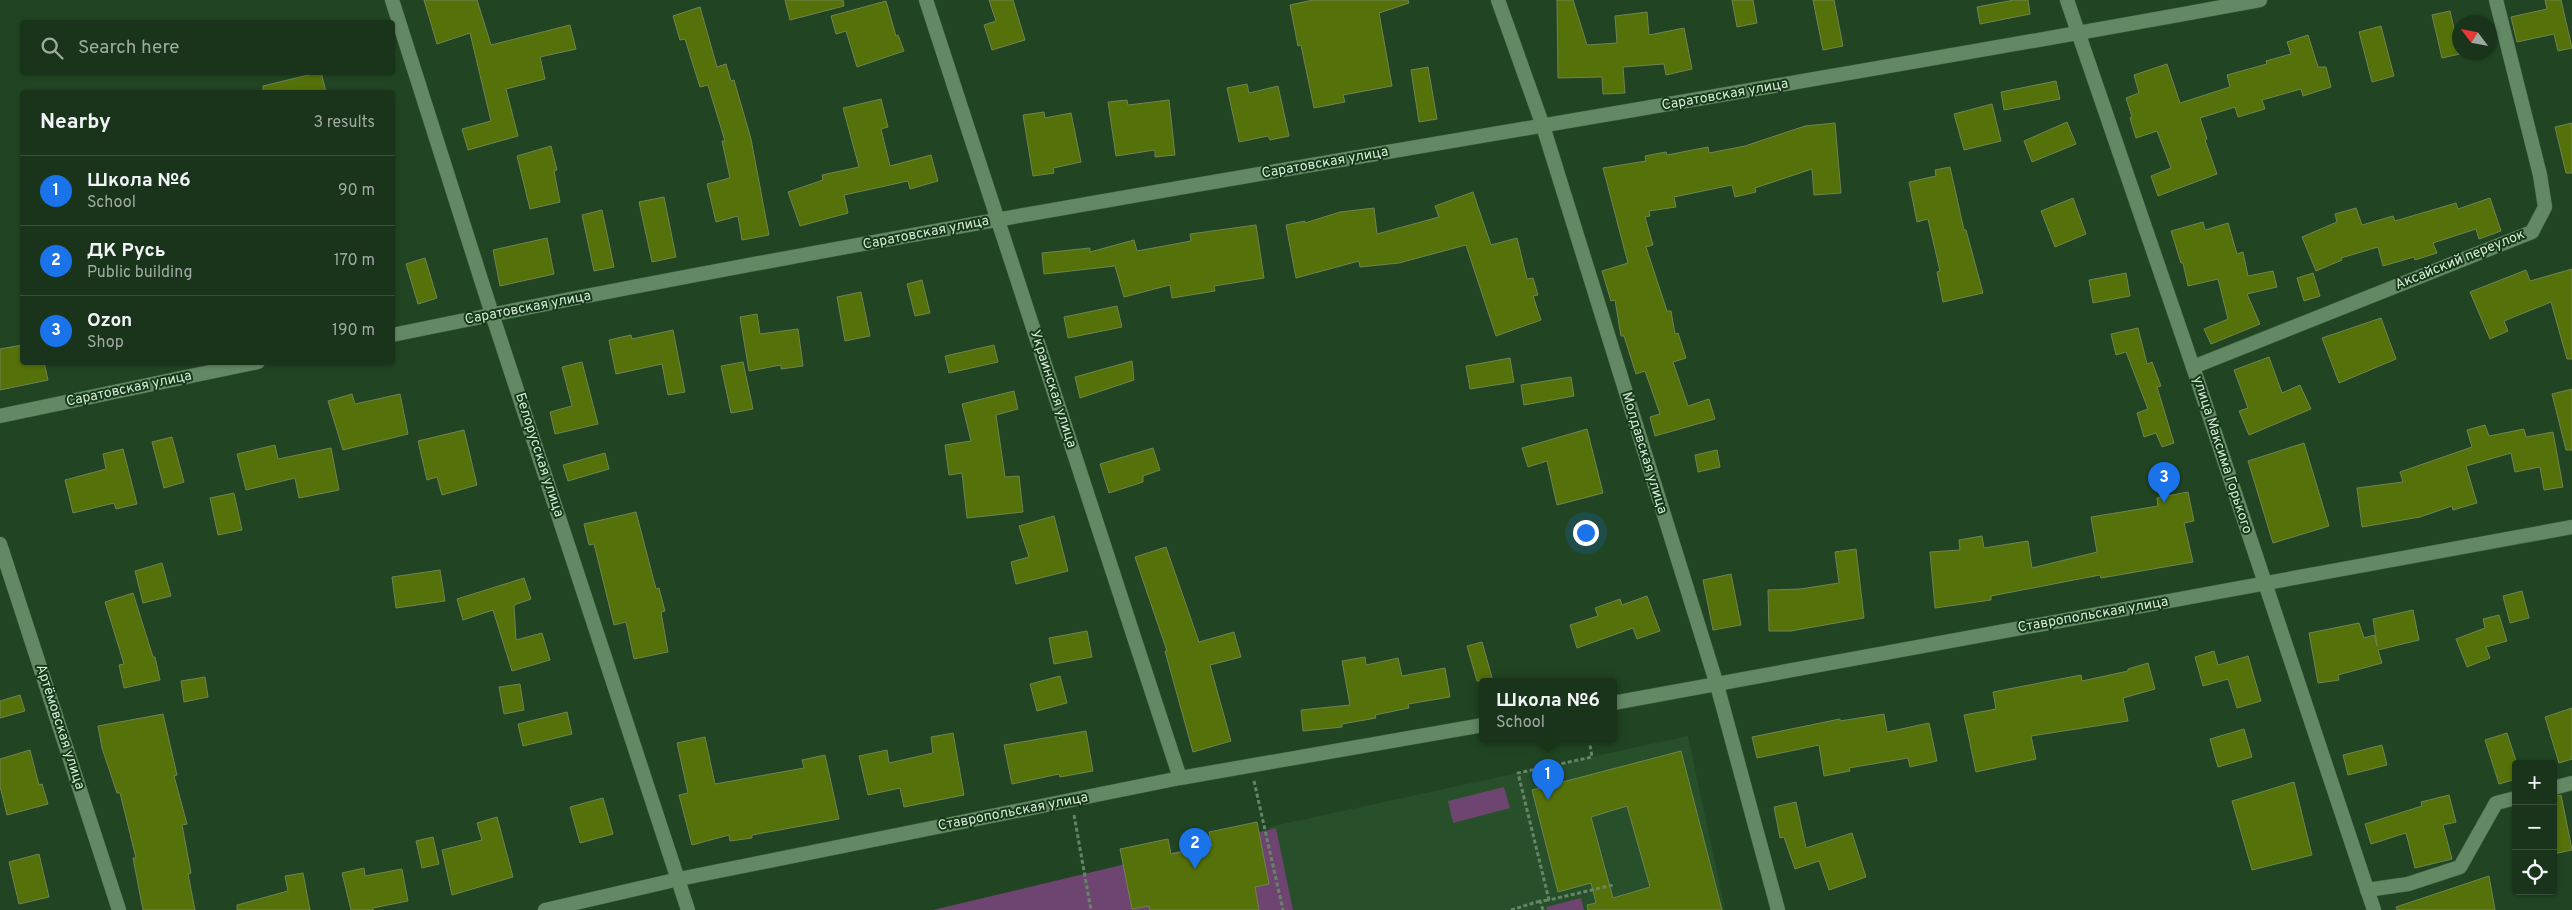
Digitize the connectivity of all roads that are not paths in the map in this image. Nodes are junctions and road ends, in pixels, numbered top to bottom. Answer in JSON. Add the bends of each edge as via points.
{"nodes":[{"id":1,"x":392,"y":0,"type":"edge"},
{"id":2,"x":926,"y":0,"type":"edge"},
{"id":3,"x":1498,"y":0,"type":"edge"},
{"id":4,"x":2067,"y":0,"type":"edge"},
{"id":5,"x":2260,"y":0,"type":"edge"},
{"id":6,"x":2496,"y":0,"type":"edge"},
{"id":7,"x":2078,"y":34,"type":"junction"},
{"id":8,"x":1543,"y":126,"type":"junction"},
{"id":9,"x":998,"y":219,"type":"junction"},
{"id":10,"x":492,"y":314,"type":"junction"},
{"id":11,"x":395,"y":334,"type":"edge"},
{"id":12,"x":244,"y":365,"type":"edge"},
{"id":13,"x":2193,"y":367,"type":"junction"},
{"id":14,"x":0,"y":416,"type":"edge"},
{"id":15,"x":2572,"y":527,"type":"edge"},
{"id":16,"x":0,"y":544,"type":"edge"},
{"id":17,"x":2264,"y":584,"type":"junction"},
{"id":18,"x":1717,"y":685,"type":"junction"},
{"id":19,"x":1617,"y":702,"type":"edge"},
{"id":20,"x":1479,"y":726,"type":"edge"},
{"id":21,"x":1180,"y":778,"type":"junction"},
{"id":22,"x":2572,"y":783,"type":"edge"},
{"id":23,"x":2557,"y":787,"type":"edge"},
{"id":24,"x":2512,"y":799,"type":"edge"},
{"id":25,"x":679,"y":878,"type":"junction"},
{"id":26,"x":2367,"y":890,"type":"junction"},
{"id":27,"x":119,"y":910,"type":"edge"},
{"id":28,"x":545,"y":910,"type":"edge"},
{"id":29,"x":688,"y":910,"type":"edge"},
{"id":30,"x":1778,"y":910,"type":"edge"},
{"id":31,"x":2374,"y":910,"type":"edge"}],
"edges":[{"from":1,"to":10,"type":"street","name":"Белорусская улица"},
{"from":2,"to":9,"type":"street","name":"Украинская улица"},
{"from":3,"to":8,"type":"street","name":"Молдавская улица"},
{"from":4,"to":7,"type":"street","name":"улица Максима Горького"},
{"from":5,"to":7,"type":"street","name":"Саратовская улица"},
{"from":6,"to":13,"type":"street","name":"Аксайский переулок","via":[[2540,175],[2545,207],[2532,232]]},
{"from":7,"to":8,"type":"street","name":"Саратовская улица"},
{"from":7,"to":13,"type":"street","name":"улица Максима Горького"},
{"from":8,"to":9,"type":"street","name":"Саратовская улица"},
{"from":8,"to":18,"type":"street","name":"Молдавская улица"},
{"from":9,"to":10,"type":"street","name":"Саратовская улица"},
{"from":9,"to":21,"type":"street","name":"Украинская улица"},
{"from":10,"to":11,"type":"street","name":"Саратовская улица"},
{"from":10,"to":25,"type":"street","name":"Белорусская улица"},
{"from":12,"to":14,"type":"street","name":"Саратовская улица"},
{"from":13,"to":17,"type":"street","name":"улица Максима Горького"},
{"from":15,"to":17,"type":"street","name":"Ставропольская улица"},
{"from":16,"to":27,"type":"street","name":"Артёмовская улица"},
{"from":17,"to":18,"type":"street","name":"Ставропольская улица"},
{"from":17,"to":26,"type":"street","name":"улица Максима Горького"},
{"from":18,"to":19,"type":"street","name":"Ставропольская улица"},
{"from":18,"to":30,"type":"street","name":"Молдавская улица"},
{"from":20,"to":21,"type":"street","name":"Ставропольская улица"},
{"from":21,"to":25,"type":"street","name":"Ставропольская улица"},
{"from":22,"to":23,"type":"street"},
{"from":24,"to":26,"type":"street","via":[[2496,804],[2460,868],[2408,884]]},
{"from":25,"to":28,"type":"street","name":"Ставропольская улица"},
{"from":25,"to":29,"type":"street","name":"Белорусская улица"},
{"from":26,"to":31,"type":"street","name":"улица Максима Горького"}]}
